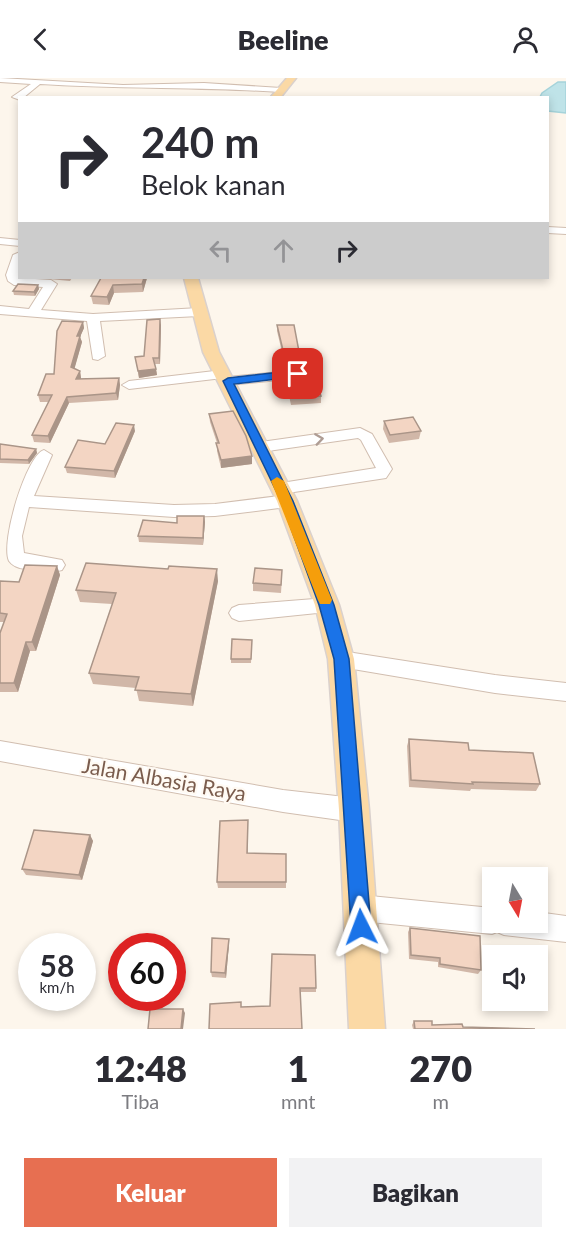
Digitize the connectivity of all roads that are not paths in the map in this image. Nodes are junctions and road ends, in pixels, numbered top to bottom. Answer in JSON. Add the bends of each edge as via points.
{"nodes":[{"id":1,"x":292,"y":78,"type":"edge"},
{"id":2,"x":0,"y":79,"type":"edge"},
{"id":3,"x":153,"y":81,"type":"edge"},
{"id":4,"x":39,"y":82,"type":"junction"},
{"id":5,"x":130,"y":87,"type":"junction"},
{"id":6,"x":278,"y":94,"type":"edge"},
{"id":7,"x":119,"y":96,"type":"edge"},
{"id":8,"x":18,"y":98,"type":"edge"},
{"id":9,"x":549,"y":230,"type":"edge"},
{"id":10,"x":566,"y":231,"type":"edge"},
{"id":11,"x":0,"y":241,"type":"edge"},
{"id":12,"x":18,"y":243,"type":"edge"},
{"id":13,"x":18,"y":258,"type":"edge"},
{"id":14,"x":191,"y":279,"type":"edge"},
{"id":15,"x":0,"y":310,"type":"edge"},
{"id":16,"x":33,"y":312,"type":"junction"},
{"id":17,"x":200,"y":312,"type":"junction"},
{"id":18,"x":93,"y":318,"type":"junction"},
{"id":19,"x":98,"y":357,"type":"dead end"},
{"id":20,"x":298,"y":374,"type":"edge"},
{"id":21,"x":226,"y":378,"type":"junction"},
{"id":22,"x":129,"y":385,"type":"dead end"},
{"id":23,"x":261,"y":447,"type":"junction"},
{"id":24,"x":44,"y":455,"type":"dead end"},
{"id":25,"x":284,"y":494,"type":"junction"},
{"id":26,"x":23,"y":501,"type":"junction"},
{"id":27,"x":56,"y":565,"type":"edge"},
{"id":28,"x":327,"y":605,"type":"junction"},
{"id":29,"x":238,"y":613,"type":"dead end"},
{"id":30,"x":341,"y":659,"type":"junction"},
{"id":31,"x":566,"y":692,"type":"edge"},
{"id":32,"x":0,"y":751,"type":"edge"},
{"id":33,"x":354,"y":810,"type":"junction"},
{"id":34,"x":360,"y":908,"type":"junction"},
{"id":35,"x":482,"y":920,"type":"edge"},
{"id":36,"x":548,"y":927,"type":"edge"},
{"id":37,"x":566,"y":929,"type":"edge"},
{"id":38,"x":367,"y":1029,"type":"edge"}],
"edges":[{"from":1,"to":6,"type":"main road"},
{"from":2,"to":4,"type":"street"},
{"from":3,"to":5,"type":"street"},
{"from":3,"to":6,"type":"street"},
{"from":4,"to":5,"type":"street"},
{"from":4,"to":8,"type":"street"},
{"from":5,"to":7,"type":"street"},
{"from":9,"to":10,"type":"street"},
{"from":11,"to":12,"type":"street"},
{"from":13,"to":16,"type":"street","via":[[14,280],[51,284]]},
{"from":14,"to":17,"type":"main road"},
{"from":15,"to":16,"type":"street"},
{"from":16,"to":18,"type":"street"},
{"from":17,"to":18,"type":"street"},
{"from":17,"to":21,"type":"main road","via":[[211,352]]},
{"from":18,"to":19,"type":"street"},
{"from":20,"to":21,"type":"street"},
{"from":21,"to":22,"type":"street"},
{"from":21,"to":23,"type":"main road"},
{"from":23,"to":25,"type":"main road"},
{"from":23,"to":25,"type":"street","one_way":true,"via":[[360,433],[367,437],[384,469],[381,474]]},
{"from":24,"to":26,"type":"street"},
{"from":25,"to":26,"type":"street","via":[[215,510]]},
{"from":25,"to":28,"type":"main road"},
{"from":26,"to":27,"type":"street","via":[[15,527],[16,557],[23,562]]},
{"from":28,"to":29,"type":"street"},
{"from":28,"to":30,"type":"main road"},
{"from":30,"to":31,"type":"street"},
{"from":30,"to":33,"type":"main road"},
{"from":32,"to":33,"type":"street","name":"Jalan Albasia Raya"},
{"from":33,"to":34,"type":"main road"},
{"from":34,"to":35,"type":"street"},
{"from":34,"to":38,"type":"main road"},
{"from":36,"to":37,"type":"street"}]}
